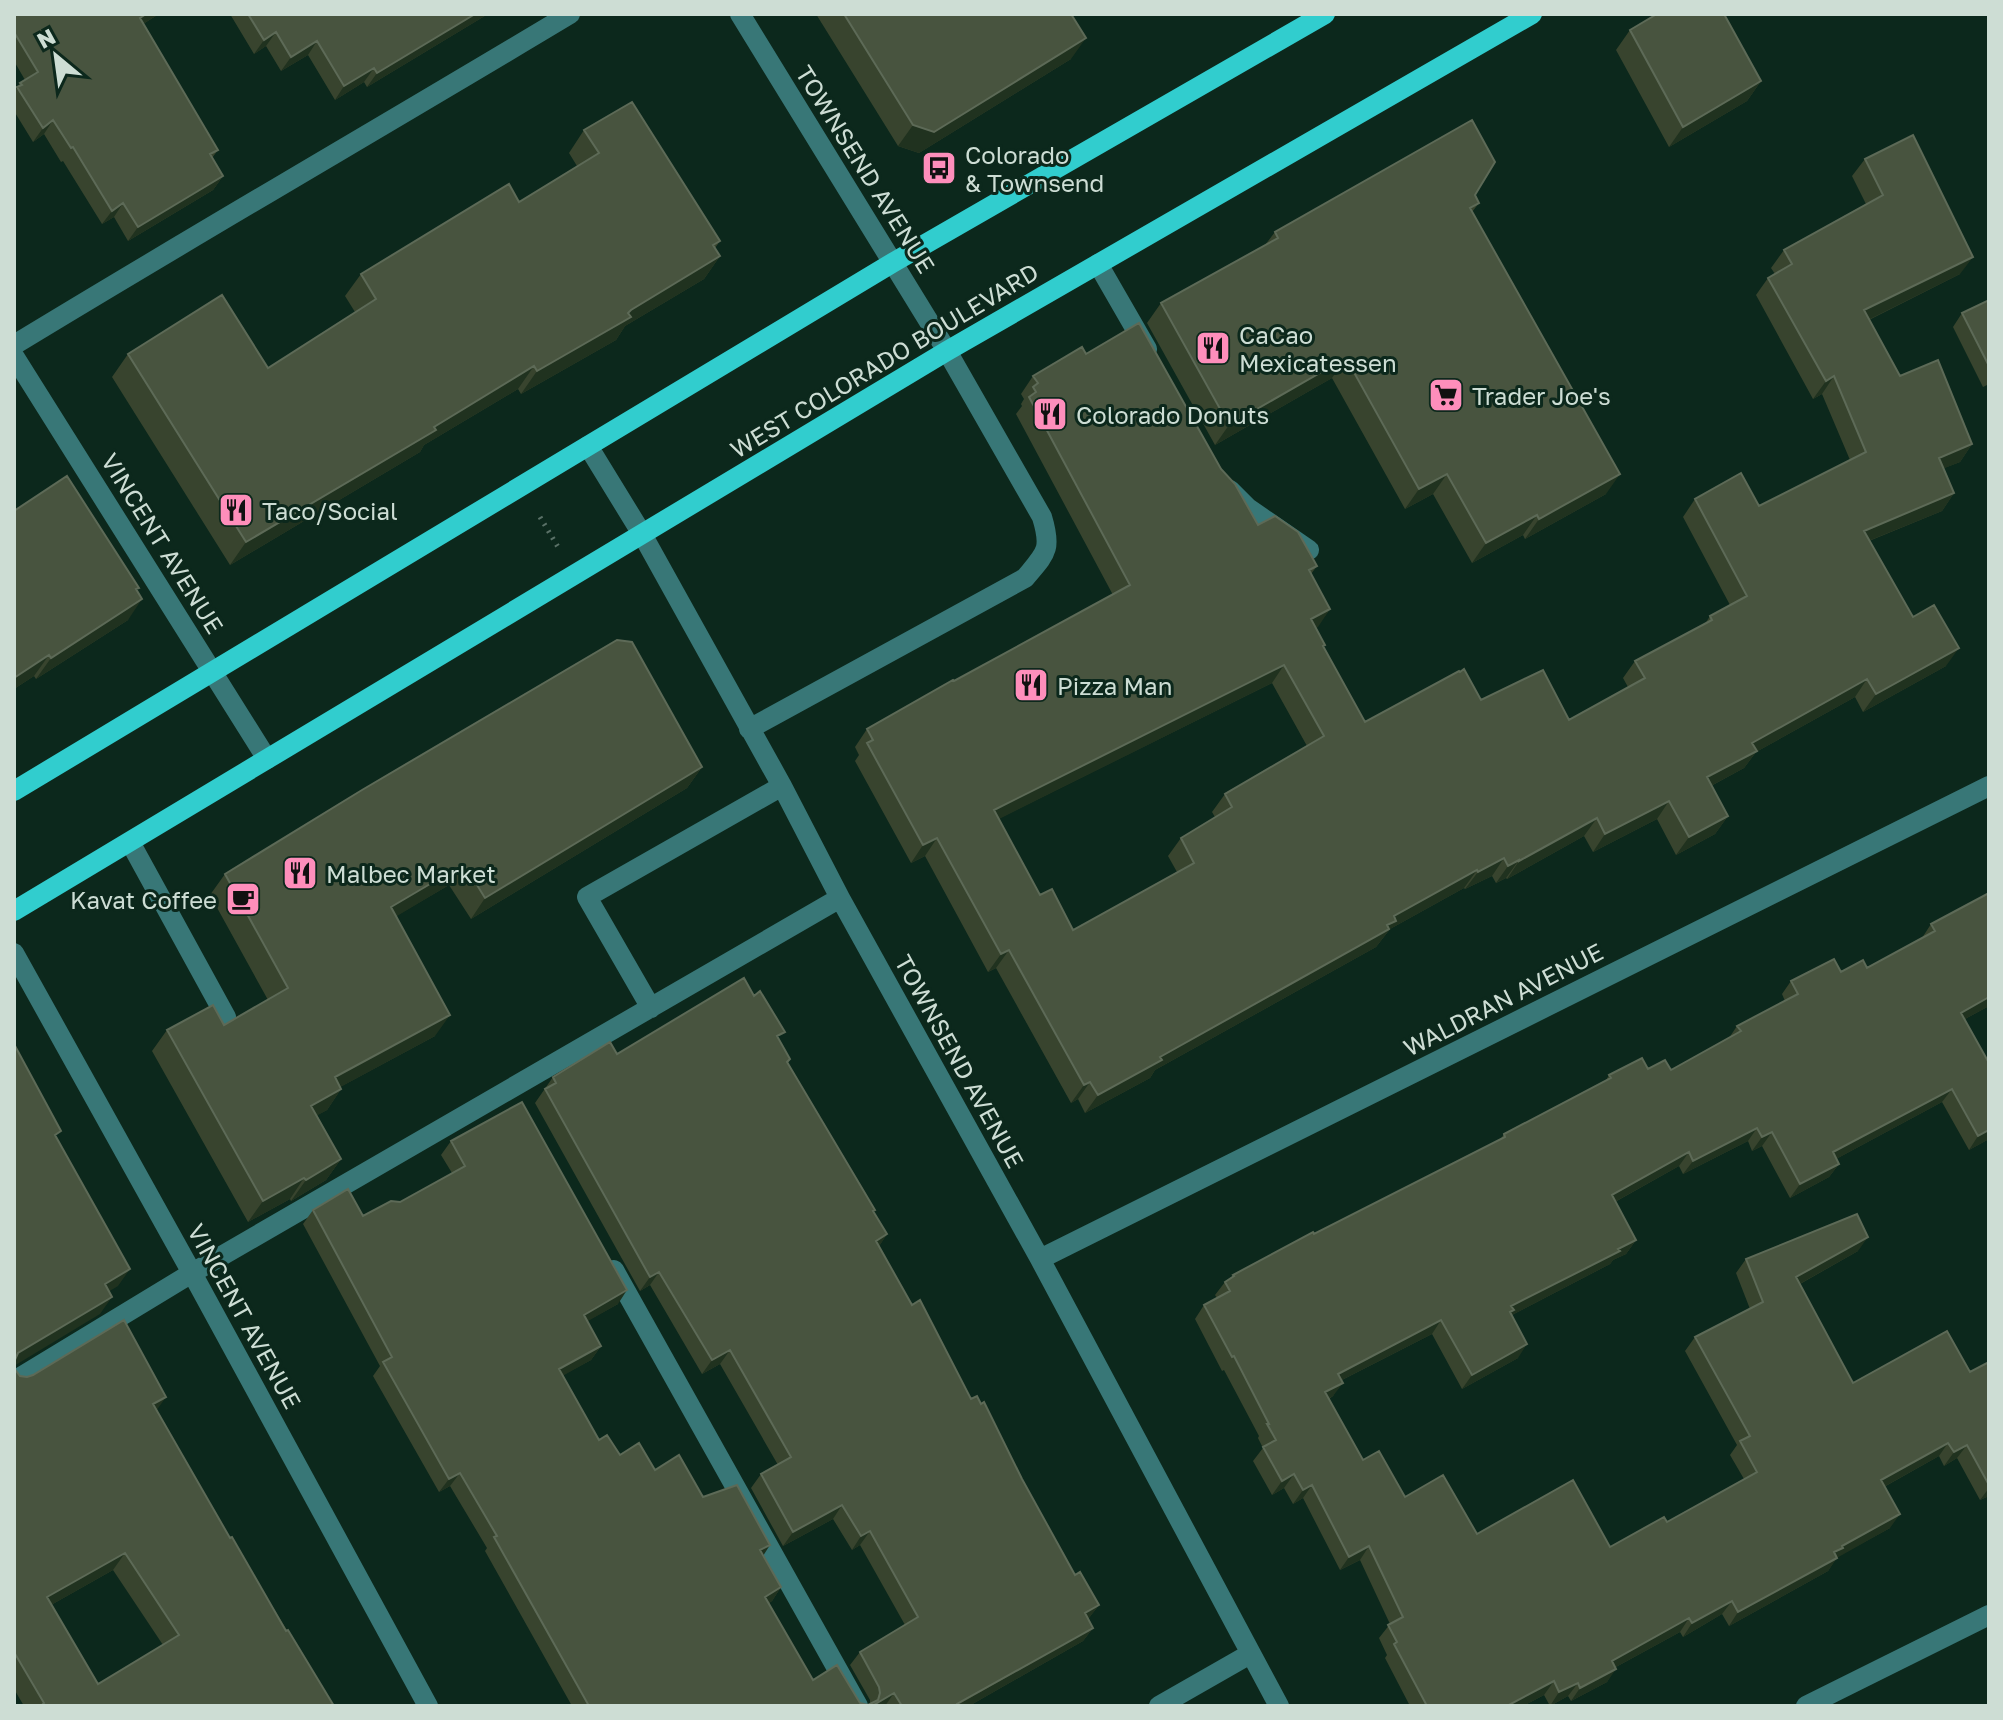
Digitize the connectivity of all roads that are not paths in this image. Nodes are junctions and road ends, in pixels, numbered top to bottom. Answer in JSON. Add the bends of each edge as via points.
{"nodes":[{"id":1,"x":570,"y":14,"type":"edge"},
{"id":2,"x":740,"y":14,"type":"edge"},
{"id":3,"x":1532,"y":14,"type":"edge"},
{"id":4,"x":1321,"y":15,"type":"edge"},
{"id":5,"x":894,"y":262,"type":"junction"},
{"id":6,"x":1098,"y":264,"type":"junction"},
{"id":7,"x":14,"y":345,"type":"edge"},
{"id":8,"x":947,"y":351,"type":"junction"},
{"id":9,"x":14,"y":356,"type":"edge"},
{"id":10,"x":1159,"y":371,"type":"edge"},
{"id":11,"x":588,"y":446,"type":"junction"},
{"id":12,"x":1220,"y":480,"type":"edge"},
{"id":13,"x":642,"y":534,"type":"junction"},
{"id":14,"x":1309,"y":550,"type":"edge"},
{"id":15,"x":213,"y":671,"type":"junction"},
{"id":16,"x":749,"y":729,"type":"junction"},
{"id":17,"x":267,"y":759,"type":"junction"},
{"id":18,"x":782,"y":786,"type":"junction"},
{"id":19,"x":1989,"y":786,"type":"edge"},
{"id":20,"x":14,"y":791,"type":"edge"},
{"id":21,"x":130,"y":842,"type":"junction"},
{"id":22,"x":840,"y":898,"type":"junction"},
{"id":23,"x":14,"y":911,"type":"edge"},
{"id":24,"x":14,"y":953,"type":"edge"},
{"id":25,"x":651,"y":1008,"type":"junction"},
{"id":26,"x":226,"y":1017,"type":"dead end"},
{"id":27,"x":605,"y":1254,"type":"edge"},
{"id":28,"x":1040,"y":1259,"type":"junction"},
{"id":29,"x":192,"y":1273,"type":"junction"},
{"id":30,"x":14,"y":1381,"type":"edge"},
{"id":31,"x":1989,"y":1615,"type":"edge"},
{"id":32,"x":1250,"y":1654,"type":"junction"},
{"id":33,"x":428,"y":1706,"type":"edge"},
{"id":34,"x":858,"y":1706,"type":"edge"},
{"id":35,"x":1159,"y":1706,"type":"edge"},
{"id":36,"x":1279,"y":1706,"type":"edge"},
{"id":37,"x":1806,"y":1706,"type":"edge"}],
"edges":[{"from":1,"to":7,"type":"street"},
{"from":2,"to":5,"type":"street","name":"TOWNSEND AVENUE"},
{"from":3,"to":6,"type":"main road","name":"WEST COLORADO BOULEVARD"},
{"from":4,"to":5,"type":"main road"},
{"from":5,"to":8,"type":"street","name":"TOWNSEND AVENUE"},
{"from":5,"to":11,"type":"main road"},
{"from":6,"to":8,"type":"main road","name":"WEST COLORADO BOULEVARD"},
{"from":6,"to":10,"type":"street"},
{"from":8,"to":13,"type":"main road","name":"WEST COLORADO BOULEVARD"},
{"from":8,"to":16,"type":"street","name":"TOWNSEND AVENUE","via":[[1042,517],[1046,553],[1025,578]]},
{"from":9,"to":15,"type":"street","name":"VINCENT AVENUE"},
{"from":11,"to":13,"type":"street","name":"TOWNSEND AVENUE"},
{"from":11,"to":15,"type":"main road"},
{"from":12,"to":14,"type":"street","via":[[1248,508]]},
{"from":13,"to":16,"type":"street","name":"TOWNSEND AVENUE"},
{"from":13,"to":17,"type":"main road","name":"WEST COLORADO BOULEVARD"},
{"from":15,"to":17,"type":"street","name":"VINCENT AVENUE"},
{"from":15,"to":20,"type":"main road"},
{"from":16,"to":18,"type":"street","name":"TOWNSEND AVENUE"},
{"from":17,"to":21,"type":"main road","name":"WEST COLORADO BOULEVARD"},
{"from":18,"to":22,"type":"street","name":"TOWNSEND AVENUE"},
{"from":18,"to":25,"type":"street","via":[[587,897]]},
{"from":19,"to":28,"type":"street","name":"WALDRAN AVENUE"},
{"from":21,"to":23,"type":"main road","name":"WEST COLORADO BOULEVARD"},
{"from":21,"to":26,"type":"street"},
{"from":22,"to":25,"type":"street"},
{"from":22,"to":28,"type":"street","name":"TOWNSEND AVENUE"},
{"from":24,"to":29,"type":"street","name":"VINCENT AVENUE"},
{"from":25,"to":29,"type":"street","via":[[516,1094]]},
{"from":27,"to":34,"type":"street"},
{"from":28,"to":32,"type":"street","name":"TOWNSEND AVENUE"},
{"from":29,"to":30,"type":"street"},
{"from":29,"to":33,"type":"street","name":"VINCENT AVENUE"},
{"from":31,"to":37,"type":"street"},
{"from":32,"to":35,"type":"street"},
{"from":32,"to":36,"type":"street","name":"TOWNSEND AVENUE"}]}
